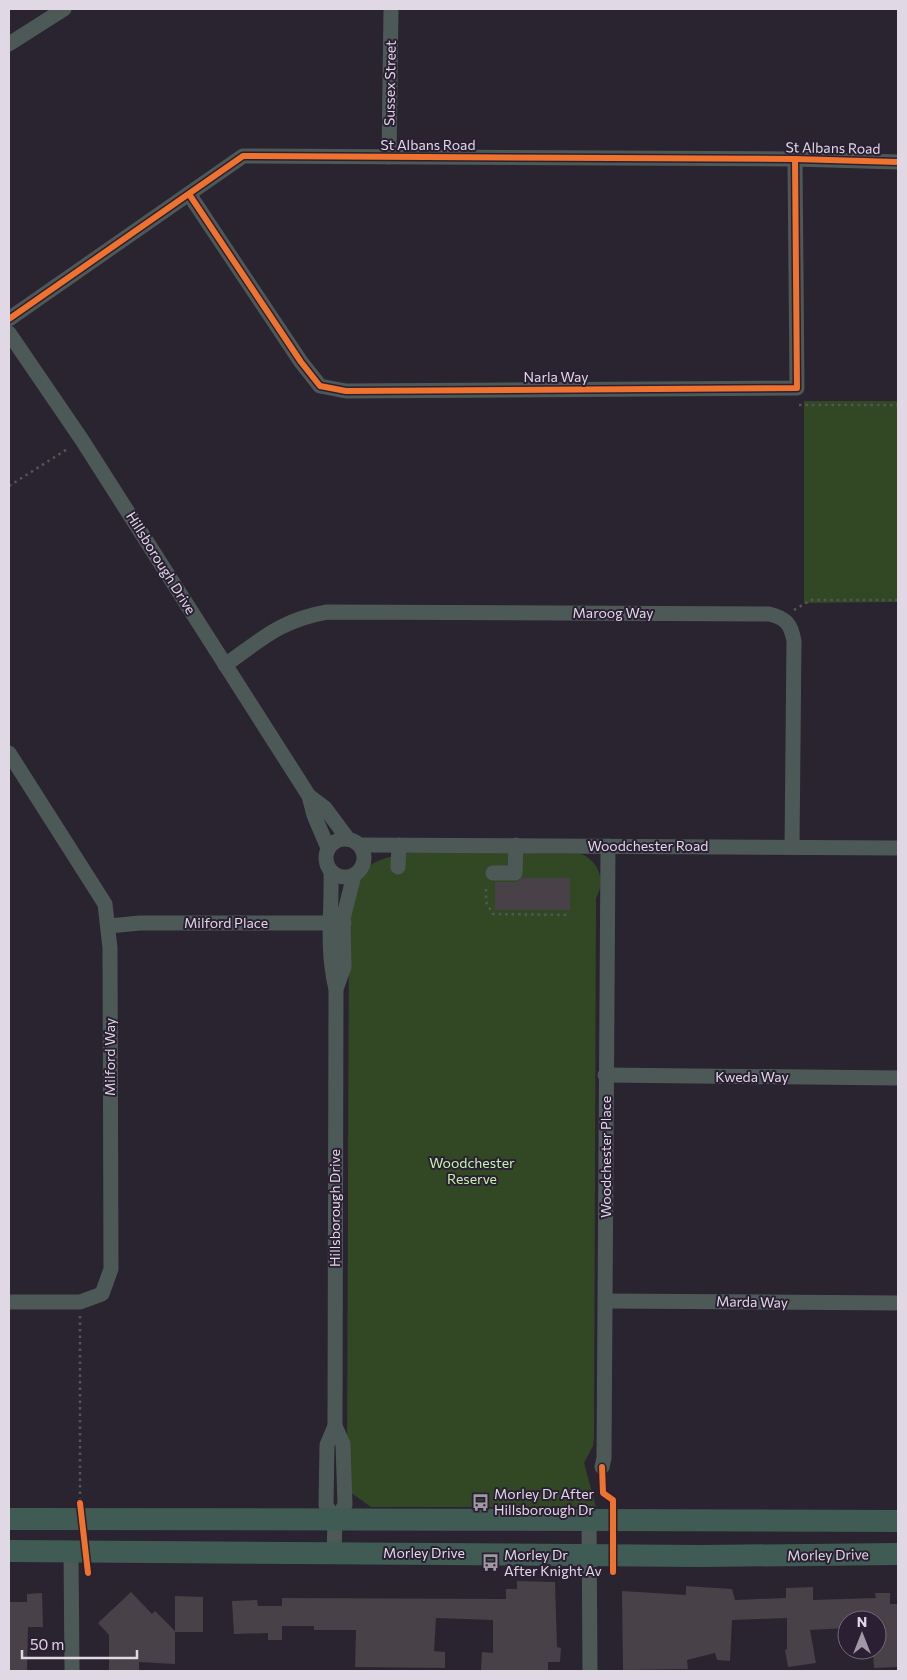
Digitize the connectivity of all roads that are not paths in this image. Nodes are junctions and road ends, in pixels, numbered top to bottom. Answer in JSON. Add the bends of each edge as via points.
{"nodes":[{"id":1,"x":64,"y":9,"type":"edge"},
{"id":2,"x":391,"y":9,"type":"edge"},
{"id":3,"x":9,"y":44,"type":"edge"},
{"id":4,"x":389,"y":157,"type":"junction"},
{"id":5,"x":795,"y":159,"type":"junction"},
{"id":6,"x":898,"y":162,"type":"edge"},
{"id":7,"x":189,"y":194,"type":"junction"},
{"id":8,"x":9,"y":319,"type":"edge"},
{"id":9,"x":9,"y":333,"type":"edge"},
{"id":10,"x":225,"y":666,"type":"junction"},
{"id":11,"x":9,"y":753,"type":"edge"},
{"id":12,"x":309,"y":796,"type":"junction"},
{"id":13,"x":354,"y":842,"type":"junction"},
{"id":14,"x":399,"y":845,"type":"junction"},
{"id":15,"x":516,"y":845,"type":"junction"},
{"id":16,"x":608,"y":846,"type":"junction"},
{"id":17,"x":792,"y":847,"type":"junction"},
{"id":18,"x":328,"y":848,"type":"junction"},
{"id":19,"x":898,"y":848,"type":"edge"},
{"id":20,"x":398,"y":867,"type":"dead end"},
{"id":21,"x":331,"y":872,"type":"junction"},
{"id":22,"x":356,"y":873,"type":"junction"},
{"id":23,"x":494,"y":873,"type":"dead end"},
{"id":24,"x":336,"y":923,"type":"junction"},
{"id":25,"x":109,"y":926,"type":"junction"},
{"id":26,"x":605,"y":1075,"type":"junction"},
{"id":27,"x":898,"y":1078,"type":"edge"},
{"id":28,"x":606,"y":1301,"type":"junction"},
{"id":29,"x":9,"y":1302,"type":"edge"},
{"id":30,"x":898,"y":1304,"type":"edge"},
{"id":31,"x":602,"y":1467,"type":"dead end"},
{"id":32,"x":589,"y":1518,"type":"junction"},
{"id":33,"x":9,"y":1519,"type":"edge"},
{"id":34,"x":335,"y":1521,"type":"junction"},
{"id":35,"x":898,"y":1521,"type":"edge"},
{"id":36,"x":9,"y":1551,"type":"edge"},
{"id":37,"x":71,"y":1551,"type":"junction"},
{"id":38,"x":334,"y":1553,"type":"junction"},
{"id":39,"x":591,"y":1554,"type":"junction"},
{"id":40,"x":898,"y":1554,"type":"edge"},
{"id":41,"x":72,"y":1671,"type":"edge"},
{"id":42,"x":590,"y":1671,"type":"edge"}],
"edges":[{"from":1,"to":3,"type":"street"},
{"from":2,"to":4,"type":"street","name":"Sussex Street"},
{"from":4,"to":5,"type":"street","name":"St Albans Road"},
{"from":4,"to":7,"type":"street","name":"St Albans Road","via":[[243,156]]},
{"from":5,"to":6,"type":"street","name":"St Albans Road"},
{"from":5,"to":7,"type":"street","name":"Narla Way","via":[[797,388],[346,391],[320,386],[300,362]]},
{"from":7,"to":8,"type":"street","name":"St Albans Road"},
{"from":9,"to":10,"type":"street","name":"Hillsborough Drive","via":[[82,440]]},
{"from":10,"to":12,"type":"street","name":"Hillsborough Drive"},
{"from":10,"to":17,"type":"street","name":"Maroog Way","via":[[282,625],[304,616],[327,612],[770,614],[782,617],[791,626],[794,641]]},
{"from":11,"to":25,"type":"street","name":"Milford Way","via":[[105,904]]},
{"from":12,"to":13,"type":"street","name":"Hillsborough Drive","via":[[325,808]]},
{"from":12,"to":18,"type":"street","name":"Hillsborough Drive"},
{"from":13,"to":14,"type":"street","name":"Woodchester Road"},
{"from":13,"to":18,"type":"street","via":[[339,839]]},
{"from":13,"to":22,"type":"street","via":[[364,858]]},
{"from":14,"to":15,"type":"street","name":"Woodchester Road"},
{"from":14,"to":20,"type":"street"},
{"from":14,"to":22,"type":"street","name":"Woodchester Road","via":[[379,854]]},
{"from":15,"to":16,"type":"street","name":"Woodchester Road"},
{"from":15,"to":23,"type":"street","via":[[515,873]]},
{"from":16,"to":17,"type":"street","name":"Woodchester Road"},
{"from":16,"to":26,"type":"street","name":"Woodchester Place"},
{"from":17,"to":19,"type":"street","name":"Woodchester Road"},
{"from":18,"to":21,"type":"street","via":[[325,856]]},
{"from":21,"to":22,"type":"street","via":[[340,877]]},
{"from":21,"to":24,"type":"street","name":"Hillsborough Drive"},
{"from":22,"to":24,"type":"street","name":"Hillsborough Drive"},
{"from":24,"to":25,"type":"street","name":"Milford Place","via":[[140,923]]},
{"from":24,"to":34,"type":"street","name":"Hillsborough Drive","via":[[330,966],[336,989],[335,1426],[327,1445],[326,1505]]},
{"from":25,"to":29,"type":"street","name":"Milford Way","via":[[111,1269],[102,1294],[80,1302]]},
{"from":26,"to":27,"type":"street","name":"Kweda Way"},
{"from":26,"to":28,"type":"street","name":"Woodchester Place"},
{"from":28,"to":30,"type":"street","name":"Marda Way"},
{"from":28,"to":31,"type":"street","name":"Woodchester Place"},
{"from":32,"to":34,"type":"highway"},
{"from":32,"to":35,"type":"highway"},
{"from":32,"to":39,"type":"street"},
{"from":33,"to":34,"type":"highway","via":[[81,1511]]},
{"from":34,"to":38,"type":"street","name":"Hillsborough Drive"},
{"from":36,"to":37,"type":"highway","name":"Morley Drive"},
{"from":37,"to":38,"type":"highway","name":"Morley Drive"},
{"from":37,"to":41,"type":"street"},
{"from":38,"to":39,"type":"highway","name":"Morley Drive"},
{"from":39,"to":40,"type":"highway","name":"Morley Drive"},
{"from":39,"to":42,"type":"street"}]}
